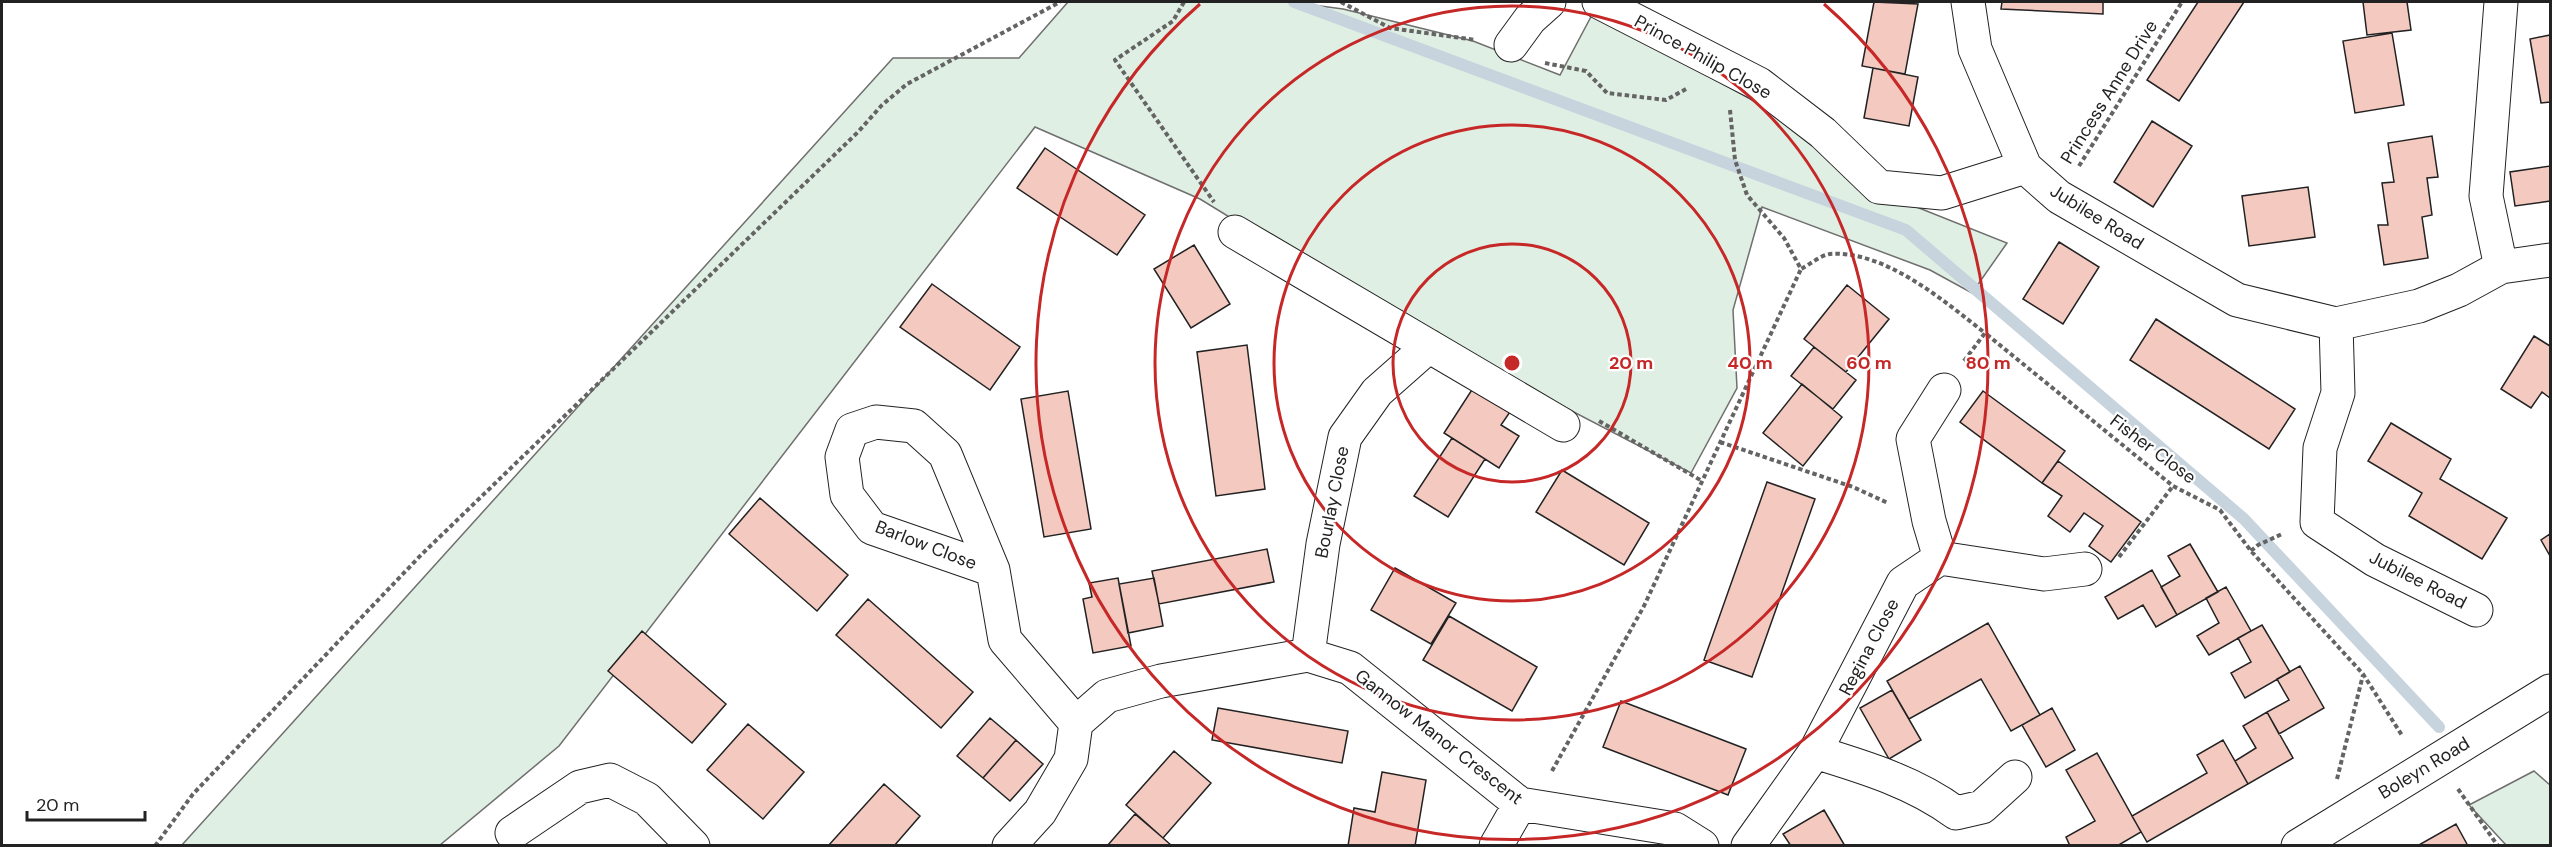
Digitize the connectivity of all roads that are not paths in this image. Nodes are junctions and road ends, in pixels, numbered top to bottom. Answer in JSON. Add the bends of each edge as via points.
{"nodes":[{"id":1,"x":1549,"y":2,"type":"edge"},
{"id":2,"x":1599,"y":2,"type":"edge"},
{"id":3,"x":1968,"y":2,"type":"edge"},
{"id":4,"x":2501,"y":2,"type":"edge"},
{"id":5,"x":1511,"y":45,"type":"dead end"},
{"id":6,"x":2025,"y":167,"type":"junction"},
{"id":7,"x":1235,"y":232,"type":"road end"},
{"id":8,"x":2550,"y":260,"type":"edge"},
{"id":9,"x":2501,"y":267,"type":"junction"},
{"id":10,"x":2336,"y":324,"type":"junction"},
{"id":11,"x":1429,"y":346,"type":"junction"},
{"id":12,"x":1944,"y":390,"type":"road end"},
{"id":13,"x":1563,"y":425,"type":"road end"},
{"id":14,"x":1940,"y":558,"type":"junction"},
{"id":15,"x":2085,"y":569,"type":"road end"},
{"id":16,"x":993,"y":570,"type":"junction"},
{"id":17,"x":2476,"y":610,"type":"dead end"},
{"id":18,"x":1308,"y":655,"type":"junction"},
{"id":19,"x":2550,"y":692,"type":"edge"},
{"id":20,"x":1076,"y":723,"type":"junction"},
{"id":21,"x":1815,"y":752,"type":"junction"},
{"id":22,"x":2015,"y":777,"type":"dead end"},
{"id":23,"x":1526,"y":806,"type":"junction"},
{"id":24,"x":512,"y":832,"type":"dead end"},
{"id":25,"x":2311,"y":837,"type":"edge"},
{"id":26,"x":693,"y":846,"type":"edge"},
{"id":27,"x":1009,"y":846,"type":"edge"},
{"id":28,"x":1496,"y":846,"type":"edge"},
{"id":29,"x":1702,"y":846,"type":"edge"},
{"id":30,"x":1748,"y":846,"type":"edge"}],
"edges":[{"from":1,"to":5,"type":"street"},
{"from":2,"to":6,"type":"street","name":"Prince Philip Close","via":[[1759,84],[1823,133],[1879,187],[1941,193]]},
{"from":3,"to":6,"type":"street","name":"Jubilee Road","via":[[1975,49]]},
{"from":4,"to":9,"type":"street","via":[[2486,196]]},
{"from":6,"to":10,"type":"street","name":"Jubilee Road","via":[[2059,197],[2237,300]]},
{"from":7,"to":11,"type":"street"},
{"from":8,"to":9,"type":"street","name":"Jubilee Road"},
{"from":9,"to":10,"type":"street","name":"Jubilee Road","via":[[2420,306]]},
{"from":10,"to":17,"type":"street","name":"Jubilee Road","via":[[2338,393],[2320,448],[2317,522],[2375,560]]},
{"from":11,"to":13,"type":"street"},
{"from":11,"to":18,"type":"street","name":"Bourlay Close","via":[[1377,392],[1345,437],[1323,544]]},
{"from":12,"to":14,"type":"street","via":[[1913,439]]},
{"from":14,"to":15,"type":"street","via":[[2044,574]]},
{"from":14,"to":21,"type":"street","name":"Regina Close","via":[[1903,583]]},
{"from":16,"to":16,"type":"street","name":"Barlow Close","via":[[945,454],[914,426],[876,422],[852,430],[842,458],[847,495],[872,528]]},
{"from":16,"to":20,"type":"street","name":"Barlow Close","via":[[1005,640]]},
{"from":18,"to":20,"type":"street","name":"Gannow Manor Crescent","via":[[1161,681],[1107,696]]},
{"from":18,"to":23,"type":"street","name":"Gannow Manor Crescent","via":[[1350,668]]},
{"from":19,"to":25,"type":"street","name":"Boleyn Road"},
{"from":20,"to":27,"type":"street","via":[[1071,759],[1040,812]]},
{"from":21,"to":22,"type":"street","via":[[1870,768],[1932,796],[1956,813],[1982,807]]},
{"from":21,"to":30,"type":"street","name":"Regina Close"},
{"from":23,"to":28,"type":"street"},
{"from":23,"to":29,"type":"street","name":"Gannow Manor Crescent","via":[[1674,829]]},
{"from":24,"to":26,"type":"street","via":[[580,787],[610,780],[647,799]]}]}
